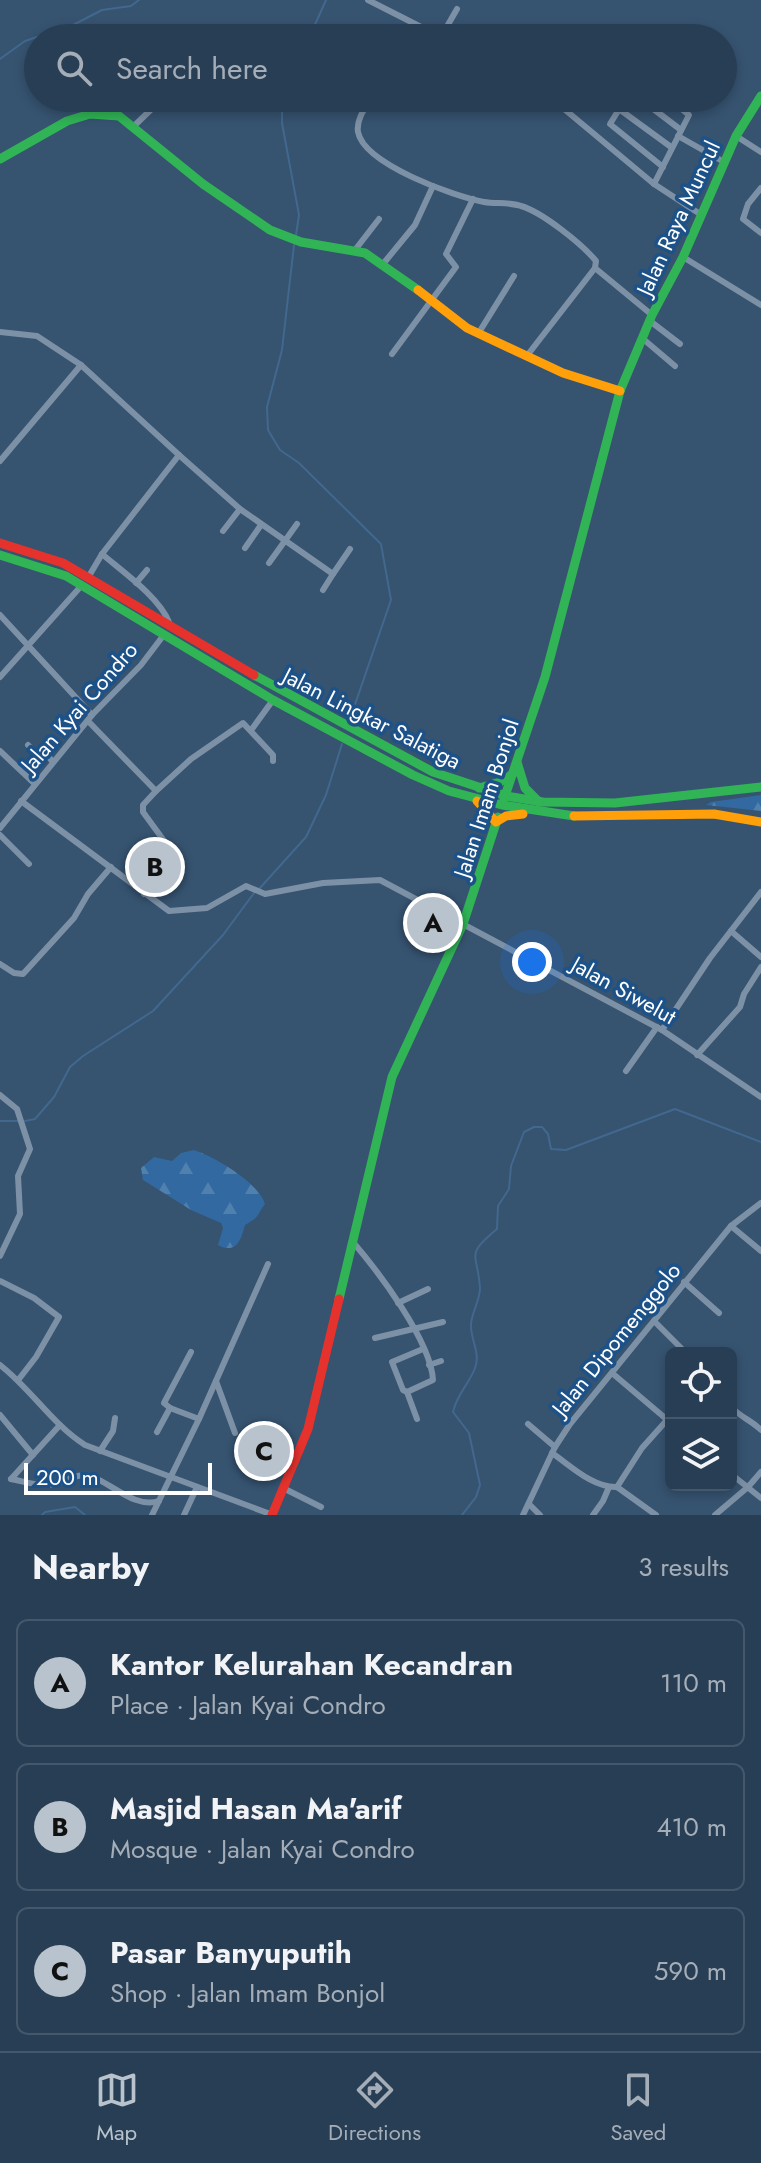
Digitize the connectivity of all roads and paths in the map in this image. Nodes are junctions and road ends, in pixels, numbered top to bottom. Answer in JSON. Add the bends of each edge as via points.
{"nodes":[{"id":1,"x":368,"y":0,"type":"edge"},
{"id":2,"x":457,"y":9,"type":"dead end"},
{"id":3,"x":414,"y":24,"type":"edge"},
{"id":4,"x":448,"y":24,"type":"edge"},
{"id":5,"x":761,"y":96,"type":"edge"},
{"id":6,"x":148,"y":112,"type":"edge"},
{"id":7,"x":364,"y":112,"type":"edge"},
{"id":8,"x":568,"y":112,"type":"edge"},
{"id":9,"x":617,"y":112,"type":"edge"},
{"id":10,"x":623,"y":112,"type":"edge"},
{"id":11,"x":655,"y":112,"type":"edge"},
{"id":12,"x":686,"y":112,"type":"edge"},
{"id":13,"x":134,"y":126,"type":"junction"},
{"id":14,"x":679,"y":133,"type":"junction"},
{"id":15,"x":736,"y":136,"type":"junction"},
{"id":16,"x":671,"y":147,"type":"junction"},
{"id":17,"x":761,"y":152,"type":"edge"},
{"id":18,"x":2,"y":154,"type":"edge"},
{"id":19,"x":724,"y":162,"type":"junction"},
{"id":20,"x":663,"y":167,"type":"junction"},
{"id":21,"x":654,"y":184,"type":"junction"},
{"id":22,"x":433,"y":186,"type":"junction"},
{"id":23,"x":761,"y":188,"type":"edge"},
{"id":24,"x":473,"y":199,"type":"junction"},
{"id":25,"x":700,"y":214,"type":"junction"},
{"id":26,"x":379,"y":219,"type":"dead end"},
{"id":27,"x":761,"y":233,"type":"edge"},
{"id":28,"x":355,"y":250,"type":"junction"},
{"id":29,"x":683,"y":257,"type":"junction"},
{"id":30,"x":383,"y":264,"type":"junction"},
{"id":31,"x":595,"y":268,"type":"junction"},
{"id":32,"x":514,"y":276,"type":"dead end"},
{"id":33,"x":432,"y":302,"type":"junction"},
{"id":34,"x":761,"y":305,"type":"edge"},
{"id":35,"x":651,"y":318,"type":"junction"},
{"id":36,"x":0,"y":332,"type":"edge"},
{"id":37,"x":478,"y":334,"type":"junction"},
{"id":38,"x":642,"y":338,"type":"junction"},
{"id":39,"x":680,"y":344,"type":"dead end"},
{"id":40,"x":392,"y":354,"type":"dead end"},
{"id":41,"x":526,"y":357,"type":"junction"},
{"id":42,"x":81,"y":365,"type":"junction"},
{"id":43,"x":675,"y":366,"type":"dead end"},
{"id":44,"x":620,"y":391,"type":"junction"},
{"id":45,"x":179,"y":455,"type":"junction"},
{"id":46,"x":0,"y":461,"type":"edge"},
{"id":47,"x":240,"y":509,"type":"junction"},
{"id":48,"x":297,"y":524,"type":"dead end"},
{"id":49,"x":261,"y":525,"type":"junction"},
{"id":50,"x":223,"y":531,"type":"dead end"},
{"id":51,"x":284,"y":541,"type":"junction"},
{"id":52,"x":0,"y":543,"type":"edge"},
{"id":53,"x":245,"y":548,"type":"dead end"},
{"id":54,"x":350,"y":549,"type":"dead end"},
{"id":55,"x":102,"y":554,"type":"junction"},
{"id":56,"x":0,"y":555,"type":"edge"},
{"id":57,"x":269,"y":563,"type":"dead end"},
{"id":58,"x":147,"y":570,"type":"dead end"},
{"id":59,"x":333,"y":574,"type":"junction"},
{"id":60,"x":85,"y":581,"type":"junction"},
{"id":61,"x":136,"y":583,"type":"junction"},
{"id":62,"x":323,"y":590,"type":"dead end"},
{"id":63,"x":0,"y":615,"type":"edge"},
{"id":64,"x":166,"y":631,"type":"junction"},
{"id":65,"x":27,"y":645,"type":"junction"},
{"id":66,"x":0,"y":677,"type":"edge"},
{"id":67,"x":273,"y":700,"type":"junction"},
{"id":68,"x":90,"y":718,"type":"junction"},
{"id":69,"x":252,"y":729,"type":"junction"},
{"id":70,"x":28,"y":745,"type":"dead end"},
{"id":71,"x":0,"y":751,"type":"edge"},
{"id":72,"x":273,"y":761,"type":"dead end"},
{"id":73,"x":53,"y":762,"type":"junction"},
{"id":74,"x":517,"y":762,"type":"junction"},
{"id":75,"x":513,"y":774,"type":"junction"},
{"id":76,"x":35,"y":784,"type":"junction"},
{"id":77,"x":761,"y":787,"type":"edge"},
{"id":78,"x":156,"y":791,"type":"junction"},
{"id":79,"x":474,"y":792,"type":"junction"},
{"id":80,"x":21,"y":801,"type":"junction"},
{"id":81,"x":504,"y":801,"type":"junction"},
{"id":82,"x":539,"y":802,"type":"junction"},
{"id":83,"x":544,"y":813,"type":"junction"},
{"id":84,"x":496,"y":822,"type":"junction"},
{"id":85,"x":761,"y":822,"type":"edge"},
{"id":86,"x":0,"y":828,"type":"edge"},
{"id":87,"x":0,"y":835,"type":"edge"},
{"id":88,"x":29,"y":864,"type":"dead end"},
{"id":89,"x":111,"y":867,"type":"junction"},
{"id":90,"x":761,"y":892,"type":"edge"},
{"id":91,"x":144,"y":894,"type":"junction"},
{"id":92,"x":463,"y":924,"type":"junction"},
{"id":93,"x":731,"y":931,"type":"junction"},
{"id":94,"x":761,"y":957,"type":"edge"},
{"id":95,"x":0,"y":963,"type":"edge"},
{"id":96,"x":761,"y":967,"type":"edge"},
{"id":97,"x":660,"y":1028,"type":"junction"},
{"id":98,"x":697,"y":1055,"type":"junction"},
{"id":99,"x":626,"y":1071,"type":"dead end"},
{"id":100,"x":0,"y":1095,"type":"edge"},
{"id":101,"x":761,"y":1097,"type":"edge"},
{"id":102,"x":761,"y":1203,"type":"edge"},
{"id":103,"x":731,"y":1226,"type":"junction"},
{"id":104,"x":352,"y":1241,"type":"junction"},
{"id":105,"x":761,"y":1251,"type":"edge"},
{"id":106,"x":0,"y":1256,"type":"edge"},
{"id":107,"x":268,"y":1264,"type":"dead end"},
{"id":108,"x":0,"y":1281,"type":"edge"},
{"id":109,"x":684,"y":1282,"type":"junction"},
{"id":110,"x":428,"y":1289,"type":"dead end"},
{"id":111,"x":398,"y":1303,"type":"junction"},
{"id":112,"x":719,"y":1313,"type":"dead end"},
{"id":113,"x":654,"y":1321,"type":"junction"},
{"id":114,"x":443,"y":1322,"type":"dead end"},
{"id":115,"x":413,"y":1329,"type":"junction"},
{"id":116,"x":375,"y":1338,"type":"dead end"},
{"id":117,"x":680,"y":1347,"type":"edge"},
{"id":118,"x":423,"y":1349,"type":"junction"},
{"id":119,"x":191,"y":1352,"type":"dead end"},
{"id":120,"x":441,"y":1361,"type":"dead end"},
{"id":121,"x":0,"y":1365,"type":"edge"},
{"id":122,"x":429,"y":1365,"type":"junction"},
{"id":123,"x":612,"y":1373,"type":"junction"},
{"id":124,"x":19,"y":1379,"type":"junction"},
{"id":125,"x":216,"y":1381,"type":"junction"},
{"id":126,"x":407,"y":1392,"type":"junction"},
{"id":127,"x":170,"y":1408,"type":"junction"},
{"id":128,"x":0,"y":1415,"type":"edge"},
{"id":129,"x":739,"y":1415,"type":"joint"},
{"id":130,"x":115,"y":1418,"type":"dead end"},
{"id":131,"x":199,"y":1419,"type":"junction"},
{"id":132,"x":417,"y":1419,"type":"dead end"},
{"id":133,"x":666,"y":1419,"type":"edge"},
{"id":134,"x":734,"y":1419,"type":"edge"},
{"id":135,"x":528,"y":1424,"type":"dead end"},
{"id":136,"x":60,"y":1425,"type":"junction"},
{"id":137,"x":665,"y":1426,"type":"edge"},
{"id":138,"x":761,"y":1430,"type":"edge"},
{"id":139,"x":157,"y":1432,"type":"dead end"},
{"id":140,"x":235,"y":1433,"type":"dead end"},
{"id":141,"x":554,"y":1450,"type":"junction"},
{"id":142,"x":100,"y":1451,"type":"junction"},
{"id":143,"x":33,"y":1455,"type":"junction"},
{"id":144,"x":761,"y":1472,"type":"edge"},
{"id":145,"x":170,"y":1477,"type":"junction"},
{"id":146,"x":737,"y":1479,"type":"edge"},
{"id":147,"x":197,"y":1487,"type":"junction"},
{"id":148,"x":613,"y":1487,"type":"junction"},
{"id":149,"x":748,"y":1487,"type":"junction"},
{"id":150,"x":285,"y":1489,"type":"junction"},
{"id":151,"x":761,"y":1498,"type":"edge"},
{"id":152,"x":159,"y":1501,"type":"junction"},
{"id":153,"x":529,"y":1504,"type":"junction"},
{"id":154,"x":321,"y":1507,"type":"dead end"},
{"id":155,"x":653,"y":1514,"type":"edge"},
{"id":156,"x":152,"y":1515,"type":"edge"},
{"id":157,"x":184,"y":1515,"type":"edge"},
{"id":158,"x":272,"y":1515,"type":"edge"},
{"id":159,"x":523,"y":1515,"type":"edge"},
{"id":160,"x":540,"y":1515,"type":"edge"},
{"id":161,"x":593,"y":1515,"type":"edge"},
{"id":162,"x":715,"y":1515,"type":"edge"}],
"edges":[{"from":1,"to":3,"type":"street"},
{"from":2,"to":4,"type":"street"},
{"from":5,"to":15,"type":"main road","name":"Jalan Raya Muncul"},
{"from":6,"to":13,"type":"street"},
{"from":7,"to":22,"type":"street","via":[[358,124],[361,139],[380,158]]},
{"from":8,"to":21,"type":"street"},
{"from":9,"to":20,"type":"street","via":[[610,124]]},
{"from":10,"to":16,"type":"street"},
{"from":11,"to":14,"type":"street"},
{"from":12,"to":14,"type":"street"},
{"from":13,"to":18,"type":"main road","via":[[119,116],[90,114]]},
{"from":13,"to":28,"type":"main road","via":[[203,184],[280,236]]},
{"from":14,"to":16,"type":"street"},
{"from":14,"to":19,"type":"street"},
{"from":15,"to":17,"type":"street"},
{"from":15,"to":19,"type":"main road","name":"Jalan Raya Muncul"},
{"from":16,"to":20,"type":"street"},
{"from":19,"to":25,"type":"main road","name":"Jalan Raya Muncul"},
{"from":20,"to":21,"type":"street"},
{"from":21,"to":25,"type":"street"},
{"from":22,"to":24,"type":"street"},
{"from":22,"to":30,"type":"street","via":[[415,225]]},
{"from":23,"to":27,"type":"street","via":[[743,219]]},
{"from":24,"to":31,"type":"street","via":[[532,211],[585,247]]},
{"from":24,"to":33,"type":"street","via":[[446,254],[457,267]]},
{"from":25,"to":29,"type":"main road","name":"Jalan Raya Muncul"},
{"from":26,"to":28,"type":"street"},
{"from":28,"to":30,"type":"main road"},
{"from":29,"to":34,"type":"street"},
{"from":29,"to":35,"type":"main road","name":"Jalan Raya Muncul"},
{"from":30,"to":33,"type":"main road"},
{"from":31,"to":35,"type":"street"},
{"from":31,"to":41,"type":"street"},
{"from":32,"to":37,"type":"street"},
{"from":33,"to":37,"type":"main road"},
{"from":33,"to":40,"type":"street"},
{"from":35,"to":38,"type":"main road","name":"Jalan Imam Bonjol"},
{"from":35,"to":39,"type":"street"},
{"from":36,"to":42,"type":"street","via":[[37,336]]},
{"from":37,"to":41,"type":"main road"},
{"from":38,"to":43,"type":"street"},
{"from":38,"to":44,"type":"main road","name":"Jalan Imam Bonjol"},
{"from":41,"to":44,"type":"main road"},
{"from":42,"to":45,"type":"street"},
{"from":42,"to":46,"type":"street"},
{"from":44,"to":74,"type":"main road","name":"Jalan Imam Bonjol","via":[[545,677]]},
{"from":45,"to":47,"type":"street"},
{"from":45,"to":55,"type":"street"},
{"from":47,"to":49,"type":"street"},
{"from":47,"to":50,"type":"street"},
{"from":48,"to":51,"type":"street"},
{"from":49,"to":51,"type":"street"},
{"from":49,"to":53,"type":"street"},
{"from":51,"to":57,"type":"street"},
{"from":51,"to":59,"type":"street"},
{"from":52,"to":60,"type":"main road","name":"Jalan Lingkar Salatiga","via":[[63,563]]},
{"from":54,"to":59,"type":"street"},
{"from":55,"to":60,"type":"street"},
{"from":55,"to":61,"type":"street"},
{"from":56,"to":60,"type":"main road","name":"Jalan Lingkar Salatiga"},
{"from":58,"to":61,"type":"street"},
{"from":59,"to":62,"type":"street"},
{"from":60,"to":64,"type":"main road","name":"Jalan Lingkar Salatiga"},
{"from":60,"to":65,"type":"street"},
{"from":61,"to":64,"type":"street","via":[[168,619]]},
{"from":63,"to":65,"type":"street"},
{"from":64,"to":67,"type":"main road","name":"Jalan Lingkar Salatiga"},
{"from":64,"to":68,"type":"street","name":"Jalan Kyai Condro"},
{"from":64,"to":79,"type":"main road","name":"Jalan Lingkar Salatiga"},
{"from":65,"to":66,"type":"street"},
{"from":65,"to":68,"type":"street"},
{"from":67,"to":69,"type":"street"},
{"from":67,"to":79,"type":"main road","name":"Jalan Lingkar Salatiga","via":[[449,791]]},
{"from":68,"to":73,"type":"street","name":"Jalan Kyai Condro"},
{"from":68,"to":78,"type":"street"},
{"from":69,"to":72,"type":"street"},
{"from":69,"to":78,"type":"street","via":[[242,723]]},
{"from":70,"to":73,"type":"street"},
{"from":71,"to":76,"type":"street"},
{"from":73,"to":76,"type":"street","name":"Jalan Kyai Condro"},
{"from":74,"to":75,"type":"main road","name":"Jalan Imam Bonjol"},
{"from":74,"to":82,"type":"main road","via":[[525,788]]},
{"from":75,"to":79,"type":"main road"},
{"from":75,"to":81,"type":"main road","name":"Jalan Imam Bonjol"},
{"from":76,"to":80,"type":"street","name":"Jalan Kyai Condro"},
{"from":77,"to":82,"type":"main road","name":"Jalan Lingkar Salatiga","via":[[635,804]]},
{"from":78,"to":91,"type":"street","via":[[143,812],[171,854],[164,877]]},
{"from":79,"to":81,"type":"main road","name":"Jalan Lingkar Salatiga"},
{"from":79,"to":84,"type":"main road"},
{"from":80,"to":86,"type":"street","name":"Jalan Kyai Condro"},
{"from":80,"to":89,"type":"street","name":"Jalan Kyai Condro"},
{"from":81,"to":82,"type":"main road","name":"Jalan Lingkar Salatiga"},
{"from":81,"to":83,"type":"main road","name":"Jalan Lingkar Salatiga"},
{"from":81,"to":84,"type":"main road","name":"Jalan Imam Bonjol"},
{"from":83,"to":84,"type":"main road","via":[[515,814]]},
{"from":83,"to":85,"type":"main road","name":"Jalan Lingkar Salatiga","via":[[585,818],[714,814]]},
{"from":84,"to":92,"type":"main road","name":"Jalan Imam Bonjol"},
{"from":87,"to":88,"type":"street"},
{"from":89,"to":91,"type":"street","name":"Jalan Kyai Condro"},
{"from":89,"to":95,"type":"street","via":[[77,915],[23,974]]},
{"from":90,"to":93,"type":"street"},
{"from":91,"to":92,"type":"street","name":"Jalan Kyai Condro","via":[[176,912],[218,904],[244,886],[256,891],[380,880]]},
{"from":92,"to":97,"type":"street","name":"Jalan Siwelut"},
{"from":92,"to":104,"type":"main road","name":"Jalan Imam Bonjol","via":[[392,1077]]},
{"from":93,"to":94,"type":"street"},
{"from":93,"to":97,"type":"street"},
{"from":96,"to":98,"type":"street","via":[[740,1007]]},
{"from":97,"to":98,"type":"street","name":"Jalan Siwelut"},
{"from":97,"to":99,"type":"street"},
{"from":98,"to":101,"type":"street","name":"Jalan Siwelut"},
{"from":100,"to":106,"type":"street","via":[[14,1104],[30,1149],[18,1176],[21,1206]]},
{"from":102,"to":103,"type":"street","name":"Jalan Dipomenggolo"},
{"from":103,"to":105,"type":"street"},
{"from":103,"to":109,"type":"street","name":"Jalan Dipomenggolo"},
{"from":104,"to":111,"type":"street"},
{"from":104,"to":150,"type":"main road","name":"Jalan Imam Bonjol","via":[[308,1429]]},
{"from":107,"to":125,"type":"street"},
{"from":108,"to":124,"type":"street","via":[[59,1317]]},
{"from":109,"to":112,"type":"street"},
{"from":109,"to":113,"type":"street","name":"Jalan Dipomenggolo"},
{"from":110,"to":111,"type":"street"},
{"from":111,"to":115,"type":"street"},
{"from":113,"to":117,"type":"street"},
{"from":113,"to":123,"type":"street","name":"Jalan Dipomenggolo"},
{"from":114,"to":115,"type":"street"},
{"from":115,"to":116,"type":"street"},
{"from":115,"to":118,"type":"street"},
{"from":118,"to":122,"type":"street"},
{"from":118,"to":126,"type":"street","via":[[392,1362]]},
{"from":119,"to":127,"type":"street","via":[[164,1403]]},
{"from":120,"to":122,"type":"street"},
{"from":121,"to":124,"type":"street"},
{"from":122,"to":126,"type":"street","via":[[433,1380]]},
{"from":123,"to":133,"type":"street"},
{"from":123,"to":141,"type":"street","name":"Jalan Dipomenggolo"},
{"from":124,"to":136,"type":"street"},
{"from":125,"to":131,"type":"street"},
{"from":125,"to":140,"type":"street"},
{"from":126,"to":132,"type":"street"},
{"from":127,"to":131,"type":"street"},
{"from":127,"to":139,"type":"street"},
{"from":128,"to":143,"type":"street"},
{"from":129,"to":134,"type":"street"},
{"from":129,"to":138,"type":"street"},
{"from":130,"to":142,"type":"street"},
{"from":131,"to":145,"type":"street"},
{"from":135,"to":141,"type":"street"},
{"from":136,"to":142,"type":"street"},
{"from":136,"to":143,"type":"street"},
{"from":137,"to":148,"type":"street"},
{"from":141,"to":148,"type":"street","via":[[588,1479]]},
{"from":141,"to":153,"type":"street","name":"Jalan Dipomenggolo"},
{"from":142,"to":145,"type":"street"},
{"from":143,"to":152,"type":"street","via":[[11,1479],[45,1485],[89,1476],[137,1500]]},
{"from":144,"to":149,"type":"street"},
{"from":145,"to":147,"type":"street"},
{"from":145,"to":152,"type":"street"},
{"from":146,"to":149,"type":"street"},
{"from":147,"to":157,"type":"street"},
{"from":147,"to":158,"type":"street"},
{"from":148,"to":155,"type":"street"},
{"from":148,"to":161,"type":"street"},
{"from":149,"to":151,"type":"street"},
{"from":149,"to":162,"type":"street"},
{"from":150,"to":154,"type":"street"},
{"from":150,"to":158,"type":"main road","name":"Jalan Imam Bonjol"},
{"from":152,"to":156,"type":"street"},
{"from":153,"to":159,"type":"street","name":"Jalan Dipomenggolo"},
{"from":153,"to":160,"type":"street"}]}
